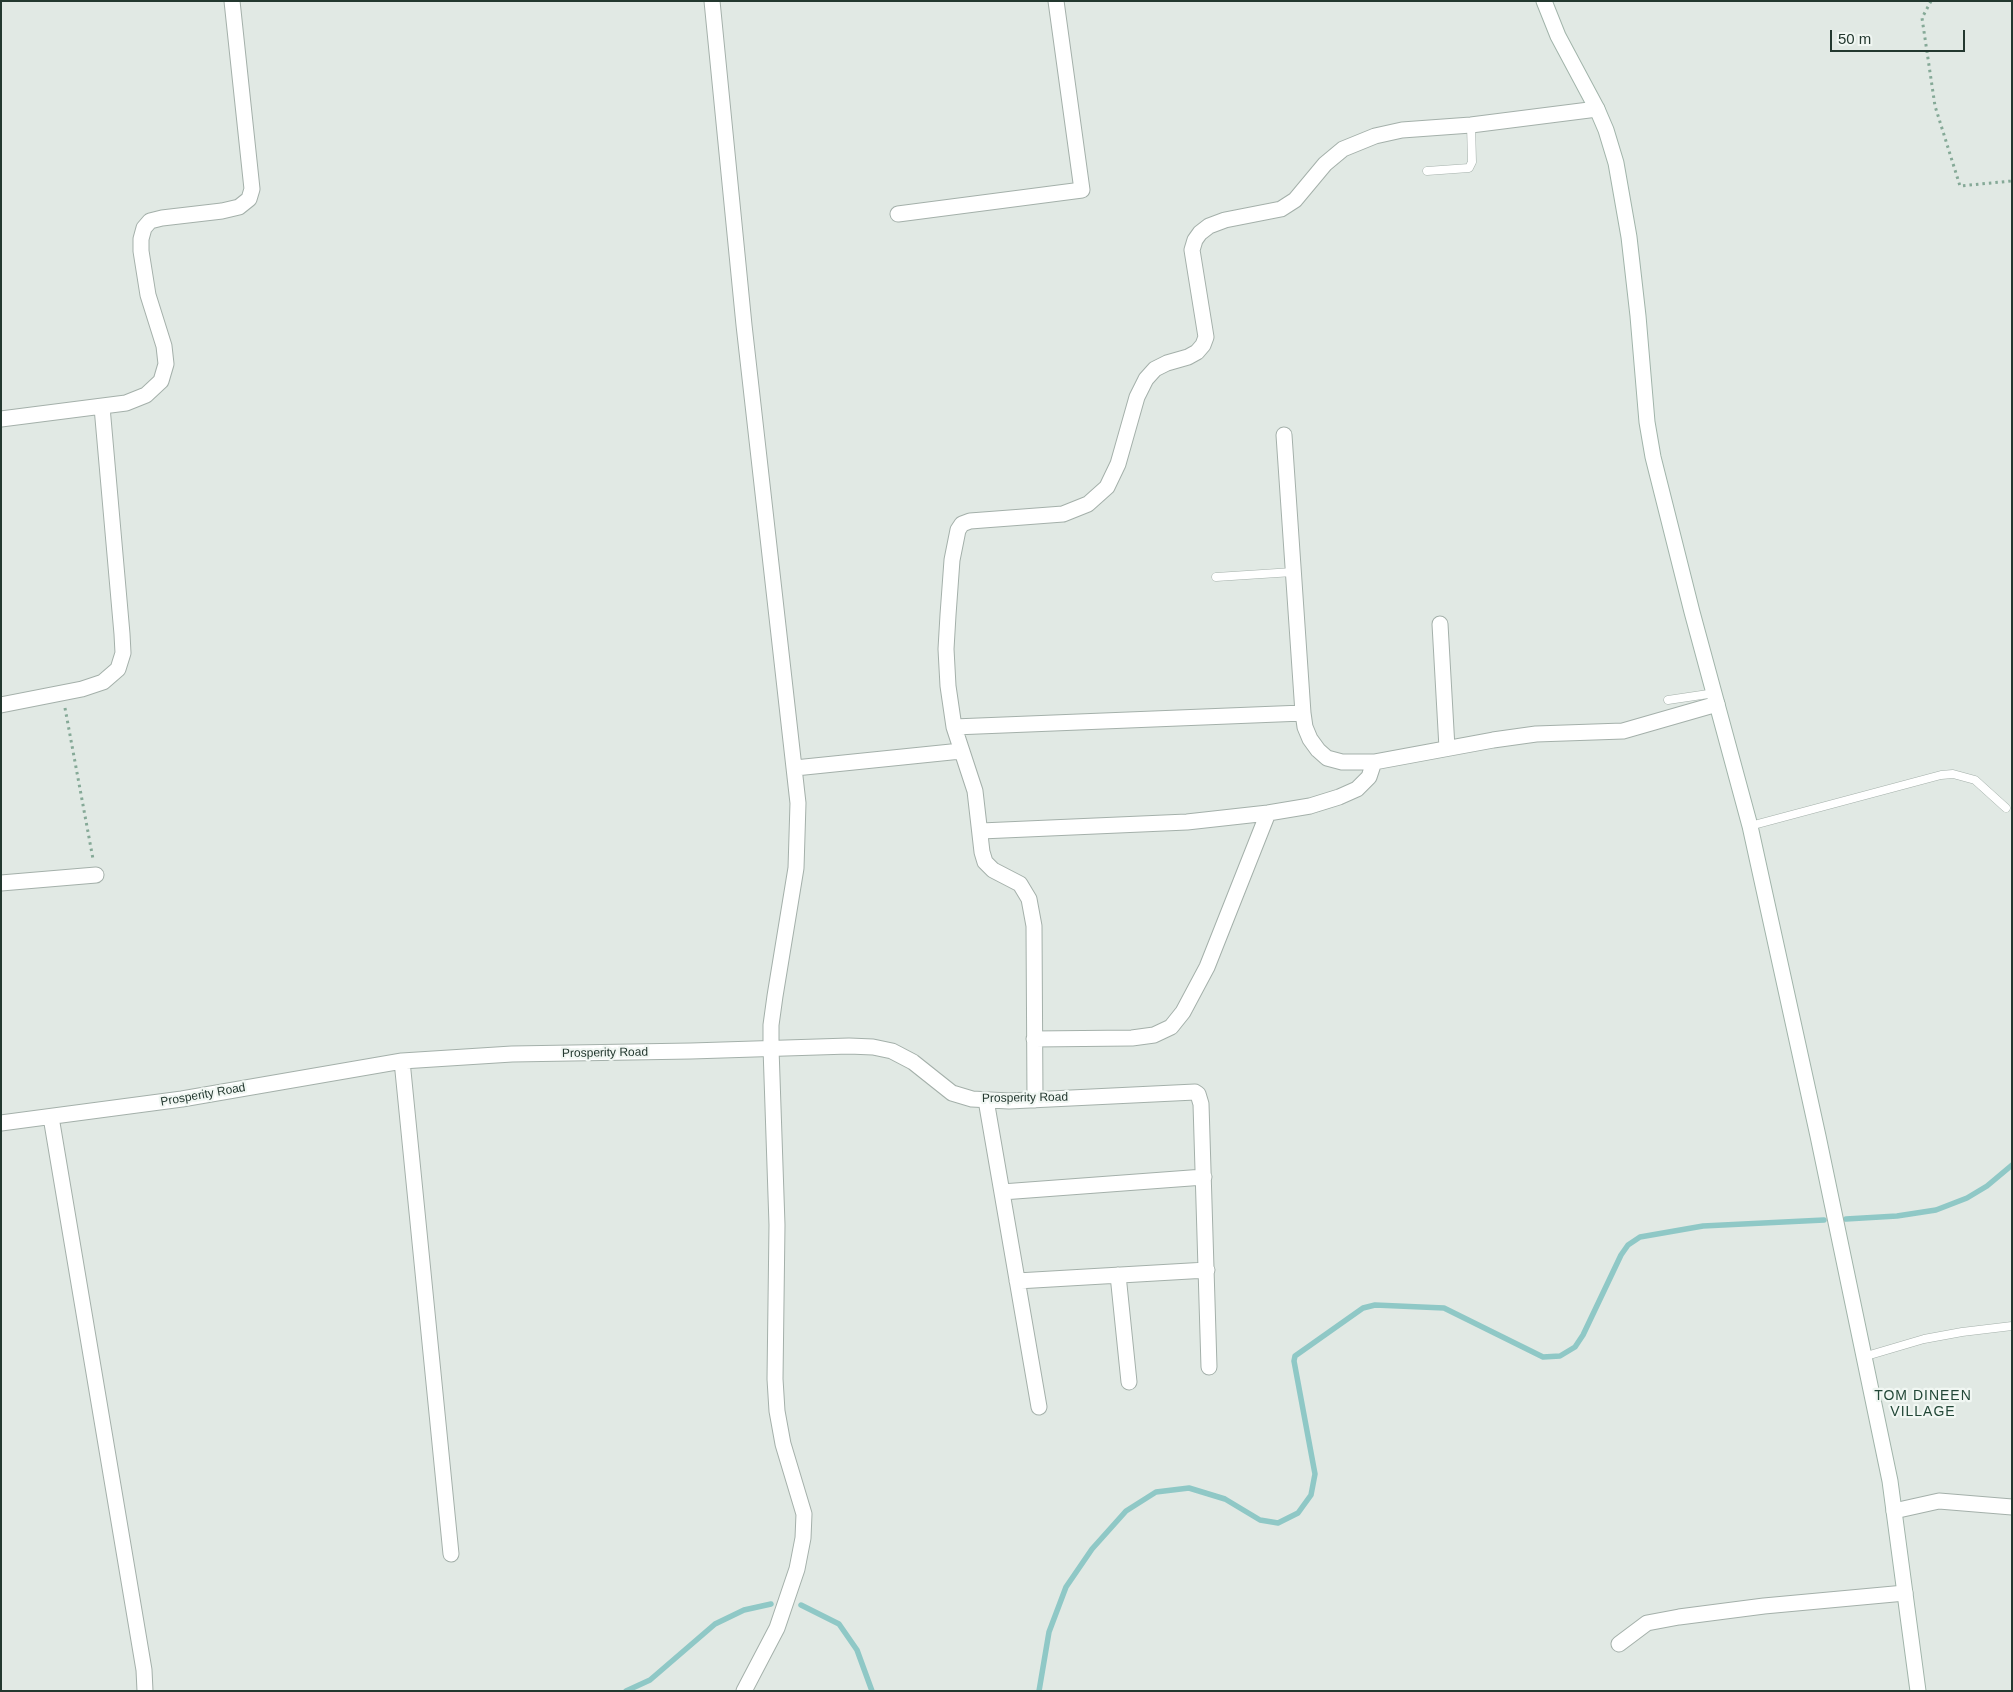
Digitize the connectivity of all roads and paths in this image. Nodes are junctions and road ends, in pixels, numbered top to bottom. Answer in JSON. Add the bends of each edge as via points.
{"nodes":[{"id":1,"x":232,"y":1,"type":"edge"},
{"id":2,"x":712,"y":1,"type":"edge"},
{"id":3,"x":1056,"y":1,"type":"edge"},
{"id":4,"x":1544,"y":1,"type":"edge"},
{"id":5,"x":1931,"y":1,"type":"edge"},
{"id":6,"x":1597,"y":109,"type":"junction"},
{"id":7,"x":1471,"y":125,"type":"junction"},
{"id":8,"x":1427,"y":171,"type":"dead end"},
{"id":9,"x":2012,"y":181,"type":"edge"},
{"id":10,"x":898,"y":214,"type":"dead end"},
{"id":11,"x":102,"y":408,"type":"junction"},
{"id":12,"x":1,"y":419,"type":"edge"},
{"id":13,"x":1284,"y":435,"type":"dead end"},
{"id":14,"x":1293,"y":572,"type":"junction"},
{"id":15,"x":1216,"y":577,"type":"dead end"},
{"id":16,"x":1440,"y":624,"type":"dead end"},
{"id":17,"x":62,"y":692,"type":"junction"},
{"id":18,"x":1716,"y":699,"type":"junction"},
{"id":19,"x":1668,"y":700,"type":"dead end"},
{"id":20,"x":1,"y":705,"type":"edge"},
{"id":21,"x":1303,"y":713,"type":"junction"},
{"id":22,"x":954,"y":727,"type":"junction"},
{"id":23,"x":1447,"y":748,"type":"junction"},
{"id":24,"x":961,"y":751,"type":"junction"},
{"id":25,"x":1374,"y":762,"type":"junction"},
{"id":26,"x":794,"y":768,"type":"junction"},
{"id":27,"x":2006,"y":808,"type":"dead end"},
{"id":28,"x":1268,"y":813,"type":"junction"},
{"id":29,"x":1750,"y":826,"type":"junction"},
{"id":30,"x":981,"y":831,"type":"junction"},
{"id":31,"x":96,"y":875,"type":"joint"},
{"id":32,"x":1,"y":883,"type":"edge"},
{"id":33,"x":1034,"y":1039,"type":"junction"},
{"id":34,"x":771,"y":1048,"type":"junction"},
{"id":35,"x":402,"y":1061,"type":"junction"},
{"id":36,"x":986,"y":1100,"type":"junction"},
{"id":37,"x":1035,"y":1100,"type":"junction"},
{"id":38,"x":51,"y":1117,"type":"junction"},
{"id":39,"x":1,"y":1123,"type":"edge"},
{"id":40,"x":1204,"y":1177,"type":"junction"},
{"id":41,"x":1002,"y":1192,"type":"junction"},
{"id":42,"x":1206,"y":1270,"type":"junction"},
{"id":43,"x":1118,"y":1275,"type":"junction"},
{"id":44,"x":1017,"y":1281,"type":"junction"},
{"id":45,"x":2012,"y":1326,"type":"edge"},
{"id":46,"x":1863,"y":1357,"type":"junction"},
{"id":47,"x":1210,"y":1367,"type":"dead end"},
{"id":48,"x":1129,"y":1382,"type":"dead end"},
{"id":49,"x":1039,"y":1407,"type":"dead end"},
{"id":50,"x":2012,"y":1507,"type":"edge"},
{"id":51,"x":1894,"y":1512,"type":"junction"},
{"id":52,"x":451,"y":1554,"type":"dead end"},
{"id":53,"x":1904,"y":1593,"type":"junction"},
{"id":54,"x":1619,"y":1644,"type":"dead end"},
{"id":55,"x":145,"y":1691,"type":"edge"},
{"id":56,"x":744,"y":1691,"type":"edge"},
{"id":57,"x":1918,"y":1691,"type":"edge"}],
"edges":[{"from":1,"to":11,"type":"street","via":[[252,190],[249,199],[239,207],[162,218],[150,221],[144,228],[141,251],[148,295],[164,346],[166,364],[161,381],[146,395]]},
{"from":2,"to":26,"type":"street","via":[[745,335]]},
{"from":3,"to":10,"type":"street","via":[[1082,190]]},
{"from":4,"to":6,"type":"street","via":[[1558,36]]},
{"from":5,"to":9,"type":"path","via":[[1922,18],[1923,28],[1936,106],[1960,186]]},
{"from":6,"to":7,"type":"street"},
{"from":6,"to":18,"type":"street","via":[[1616,163],[1629,237],[1646,422],[1653,457]]},
{"from":7,"to":8,"type":"lane","via":[[1472,162],[1469,168]]},
{"from":7,"to":22,"type":"street","via":[[1402,130],[1356,143],[1325,164],[1295,200],[1281,209],[1225,220],[1200,233],[1192,250],[1206,337],[1203,345],[1188,357],[1155,369],[1146,379],[1137,397],[1118,464],[1107,487],[1088,504],[1068,512],[970,521],[958,530],[952,560],[946,649]]},
{"from":11,"to":12,"type":"street"},
{"from":11,"to":17,"type":"street","via":[[123,653],[118,669],[103,682]]},
{"from":13,"to":14,"type":"street"},
{"from":14,"to":15,"type":"lane"},
{"from":14,"to":21,"type":"street"},
{"from":16,"to":23,"type":"street"},
{"from":17,"to":20,"type":"street"},
{"from":17,"to":31,"type":"path"},
{"from":18,"to":19,"type":"lane"},
{"from":18,"to":23,"type":"street","via":[[1623,731],[1536,734]]},
{"from":18,"to":29,"type":"street"},
{"from":21,"to":22,"type":"street"},
{"from":21,"to":25,"type":"street","via":[[1310,739],[1327,758],[1342,762]]},
{"from":22,"to":24,"type":"street"},
{"from":23,"to":25,"type":"street"},
{"from":24,"to":26,"type":"street"},
{"from":24,"to":30,"type":"street","via":[[976,791]]},
{"from":25,"to":28,"type":"street","via":[[1369,776],[1357,789],[1310,806]]},
{"from":26,"to":34,"type":"street","via":[[798,803],[796,868],[775,996]]},
{"from":27,"to":29,"type":"lane","via":[[1975,780],[1954,774]]},
{"from":28,"to":30,"type":"street","via":[[1187,822]]},
{"from":28,"to":33,"type":"street","via":[[1207,967],[1183,1012],[1171,1026],[1154,1035],[1132,1038]]},
{"from":29,"to":46,"type":"street"},
{"from":30,"to":33,"type":"street","via":[[985,862],[993,870],[1020,884],[1029,899],[1034,926]]},
{"from":31,"to":32,"type":"street"},
{"from":33,"to":37,"type":"street"},
{"from":34,"to":35,"type":"street","name":"Prosperity Road","via":[[512,1054]]},
{"from":34,"to":36,"type":"street","name":"Prosperity Road","via":[[849,1046],[892,1051],[913,1062],[952,1092]]},
{"from":34,"to":56,"type":"street","via":[[777,1225],[777,1411],[783,1444],[804,1514],[803,1538],[797,1568],[777,1628]]},
{"from":35,"to":38,"type":"street","name":"Prosperity Road","via":[[182,1100]]},
{"from":35,"to":52,"type":"street"},
{"from":36,"to":37,"type":"street","name":"Prosperity Road"},
{"from":36,"to":41,"type":"street"},
{"from":37,"to":40,"type":"street","name":"Prosperity Road","via":[[1198,1094]]},
{"from":38,"to":39,"type":"street","name":"Prosperity Road"},
{"from":38,"to":55,"type":"street"},
{"from":40,"to":41,"type":"street"},
{"from":40,"to":42,"type":"street"},
{"from":41,"to":44,"type":"street"},
{"from":42,"to":43,"type":"street"},
{"from":42,"to":47,"type":"street"},
{"from":43,"to":44,"type":"street"},
{"from":43,"to":48,"type":"street"},
{"from":44,"to":49,"type":"street"},
{"from":45,"to":46,"type":"lane","via":[[1962,1332]]},
{"from":46,"to":51,"type":"street"},
{"from":50,"to":51,"type":"street","via":[[1939,1501]]},
{"from":51,"to":53,"type":"street"},
{"from":53,"to":54,"type":"street","via":[[1764,1606],[1663,1620],[1647,1623]]},
{"from":53,"to":57,"type":"street"}]}
